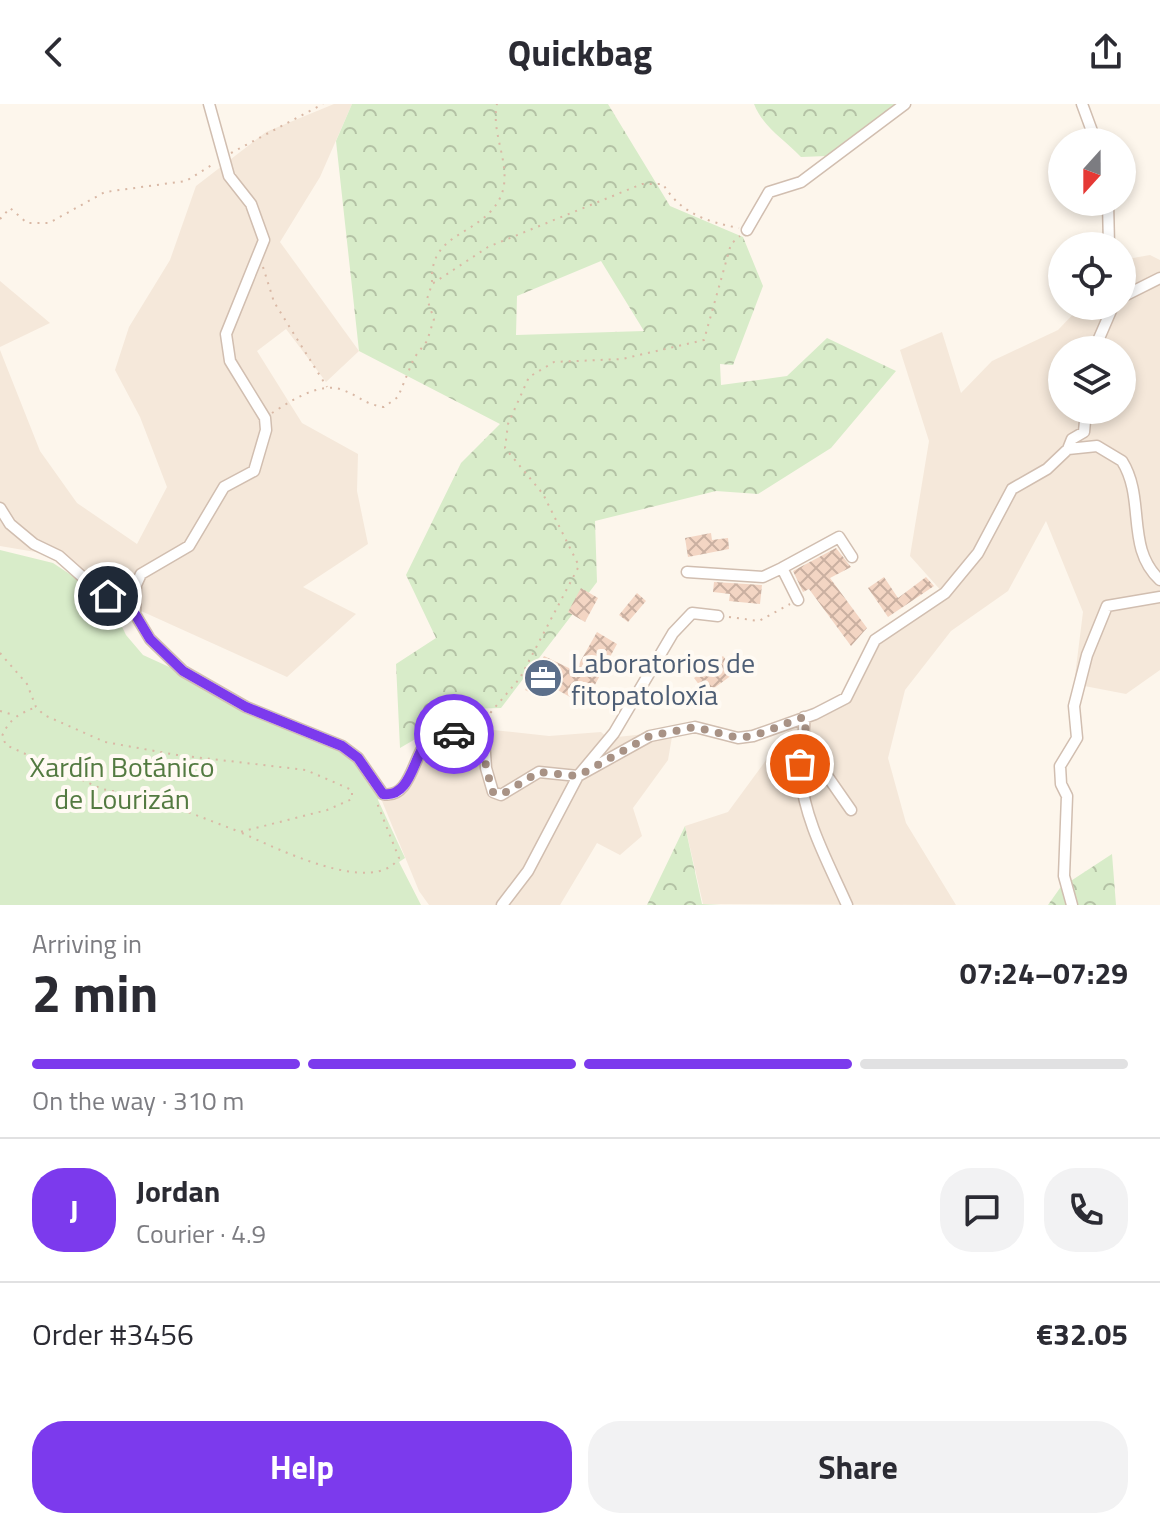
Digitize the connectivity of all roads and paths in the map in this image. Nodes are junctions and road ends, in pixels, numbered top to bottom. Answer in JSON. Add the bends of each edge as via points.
{"nodes":[{"id":1,"x":209,"y":104,"type":"edge"},
{"id":2,"x":323,"y":104,"type":"edge"},
{"id":3,"x":497,"y":104,"type":"edge"},
{"id":4,"x":905,"y":104,"type":"edge"},
{"id":5,"x":1082,"y":104,"type":"edge"},
{"id":6,"x":1091,"y":128,"type":"edge"},
{"id":7,"x":224,"y":157,"type":"junction"},
{"id":8,"x":0,"y":219,"type":"edge"},
{"id":9,"x":747,"y":230,"type":"junction"},
{"id":10,"x":257,"y":257,"type":"junction"},
{"id":11,"x":1160,"y":278,"type":"edge"},
{"id":12,"x":432,"y":284,"type":"junction"},
{"id":13,"x":1136,"y":290,"type":"edge"},
{"id":14,"x":328,"y":388,"type":"junction"},
{"id":15,"x":265,"y":418,"type":"junction"},
{"id":16,"x":1085,"y":424,"type":"edge"},
{"id":17,"x":1068,"y":449,"type":"junction"},
{"id":18,"x":0,"y":508,"type":"edge"},
{"id":19,"x":852,"y":557,"type":"dead end"},
{"id":20,"x":782,"y":568,"type":"junction"},
{"id":21,"x":687,"y":572,"type":"dead end"},
{"id":22,"x":1160,"y":580,"type":"edge"},
{"id":23,"x":1160,"y":597,"type":"edge"},
{"id":24,"x":798,"y":600,"type":"joint"},
{"id":25,"x":135,"y":614,"type":"junction"},
{"id":26,"x":718,"y":616,"type":"joint"},
{"id":27,"x":0,"y":653,"type":"edge"},
{"id":28,"x":36,"y":707,"type":"junction"},
{"id":29,"x":0,"y":711,"type":"edge"},
{"id":30,"x":16,"y":715,"type":"junction"},
{"id":31,"x":804,"y":717,"type":"junction"},
{"id":32,"x":474,"y":732,"type":"junction"},
{"id":33,"x":806,"y":733,"type":"junction"},
{"id":34,"x":1,"y":735,"type":"edge"},
{"id":35,"x":578,"y":776,"type":"junction"},
{"id":36,"x":374,"y":782,"type":"junction"},
{"id":37,"x":851,"y":810,"type":"dead end"},
{"id":38,"x":240,"y":832,"type":"junction"},
{"id":39,"x":502,"y":905,"type":"edge"},
{"id":40,"x":847,"y":905,"type":"edge"},
{"id":41,"x":1072,"y":905,"type":"edge"}],
"edges":[{"from":1,"to":7,"type":"street"},
{"from":2,"to":7,"type":"path"},
{"from":3,"to":12,"type":"path","via":[[505,187],[491,211],[438,252],[431,265]]},
{"from":4,"to":9,"type":"street","via":[[801,182],[769,192]]},
{"from":5,"to":6,"type":"street"},
{"from":7,"to":8,"type":"path","via":[[186,181],[105,192],[49,223],[27,223],[10,208]]},
{"from":7,"to":10,"type":"street","via":[[229,176],[260,222],[264,240]]},
{"from":9,"to":12,"type":"path","via":[[706,221],[673,200],[663,184],[642,184],[488,247]]},
{"from":9,"to":32,"type":"path","via":[[731,244],[704,340],[622,359],[554,362],[529,377],[508,424],[505,448],[543,494],[579,566],[520,678]]},
{"from":10,"to":14,"type":"path","via":[[274,302]]},
{"from":10,"to":15,"type":"street","via":[[226,334],[230,361]]},
{"from":11,"to":13,"type":"street"},
{"from":12,"to":14,"type":"path","via":[[427,299],[434,319],[398,397],[384,407]]},
{"from":14,"to":15,"type":"path","via":[[298,397]]},
{"from":15,"to":25,"type":"street","via":[[254,471],[224,487],[189,546],[141,574]]},
{"from":16,"to":17,"type":"street"},
{"from":17,"to":22,"type":"street","via":[[1097,446],[1122,461],[1136,508],[1139,552]]},
{"from":17,"to":31,"type":"street","via":[[1047,469],[1012,489],[978,553],[945,593],[875,640],[846,698]]},
{"from":18,"to":25,"type":"street","via":[[34,544],[59,556]]},
{"from":19,"to":20,"type":"street","via":[[839,537]]},
{"from":20,"to":21,"type":"street","via":[[763,577]]},
{"from":20,"to":24,"type":"street"},
{"from":23,"to":41,"type":"street","via":[[1107,606],[1087,655],[1074,706],[1077,738],[1059,775],[1067,796],[1064,876]]},
{"from":24,"to":26,"type":"path","via":[[759,621]]},
{"from":25,"to":36,"type":"street","via":[[150,639],[183,671],[246,707],[342,746]]},
{"from":26,"to":35,"type":"street","via":[[692,613],[673,633],[614,733]]},
{"from":27,"to":28,"type":"path","via":[[27,684]]},
{"from":28,"to":30,"type":"path"},
{"from":28,"to":38,"type":"path","via":[[105,742],[306,770],[352,790],[352,799],[327,810]]},
{"from":29,"to":30,"type":"path"},
{"from":30,"to":34,"type":"path"},
{"from":31,"to":33,"type":"street"},
{"from":31,"to":35,"type":"street","via":[[738,738],[695,727],[650,736]]},
{"from":32,"to":35,"type":"street","via":[[484,739],[493,792],[501,795],[539,772]]},
{"from":32,"to":36,"type":"street","via":[[448,734],[425,744],[397,793],[383,794]]},
{"from":33,"to":37,"type":"street","via":[[812,754]]},
{"from":33,"to":40,"type":"street","via":[[800,774],[812,830]]},
{"from":34,"to":38,"type":"path","via":[[6,745],[28,758],[90,784],[154,799]]},
{"from":35,"to":39,"type":"street","via":[[528,871]]},
{"from":36,"to":38,"type":"path","via":[[377,804],[399,858],[373,874],[306,860]]}]}
